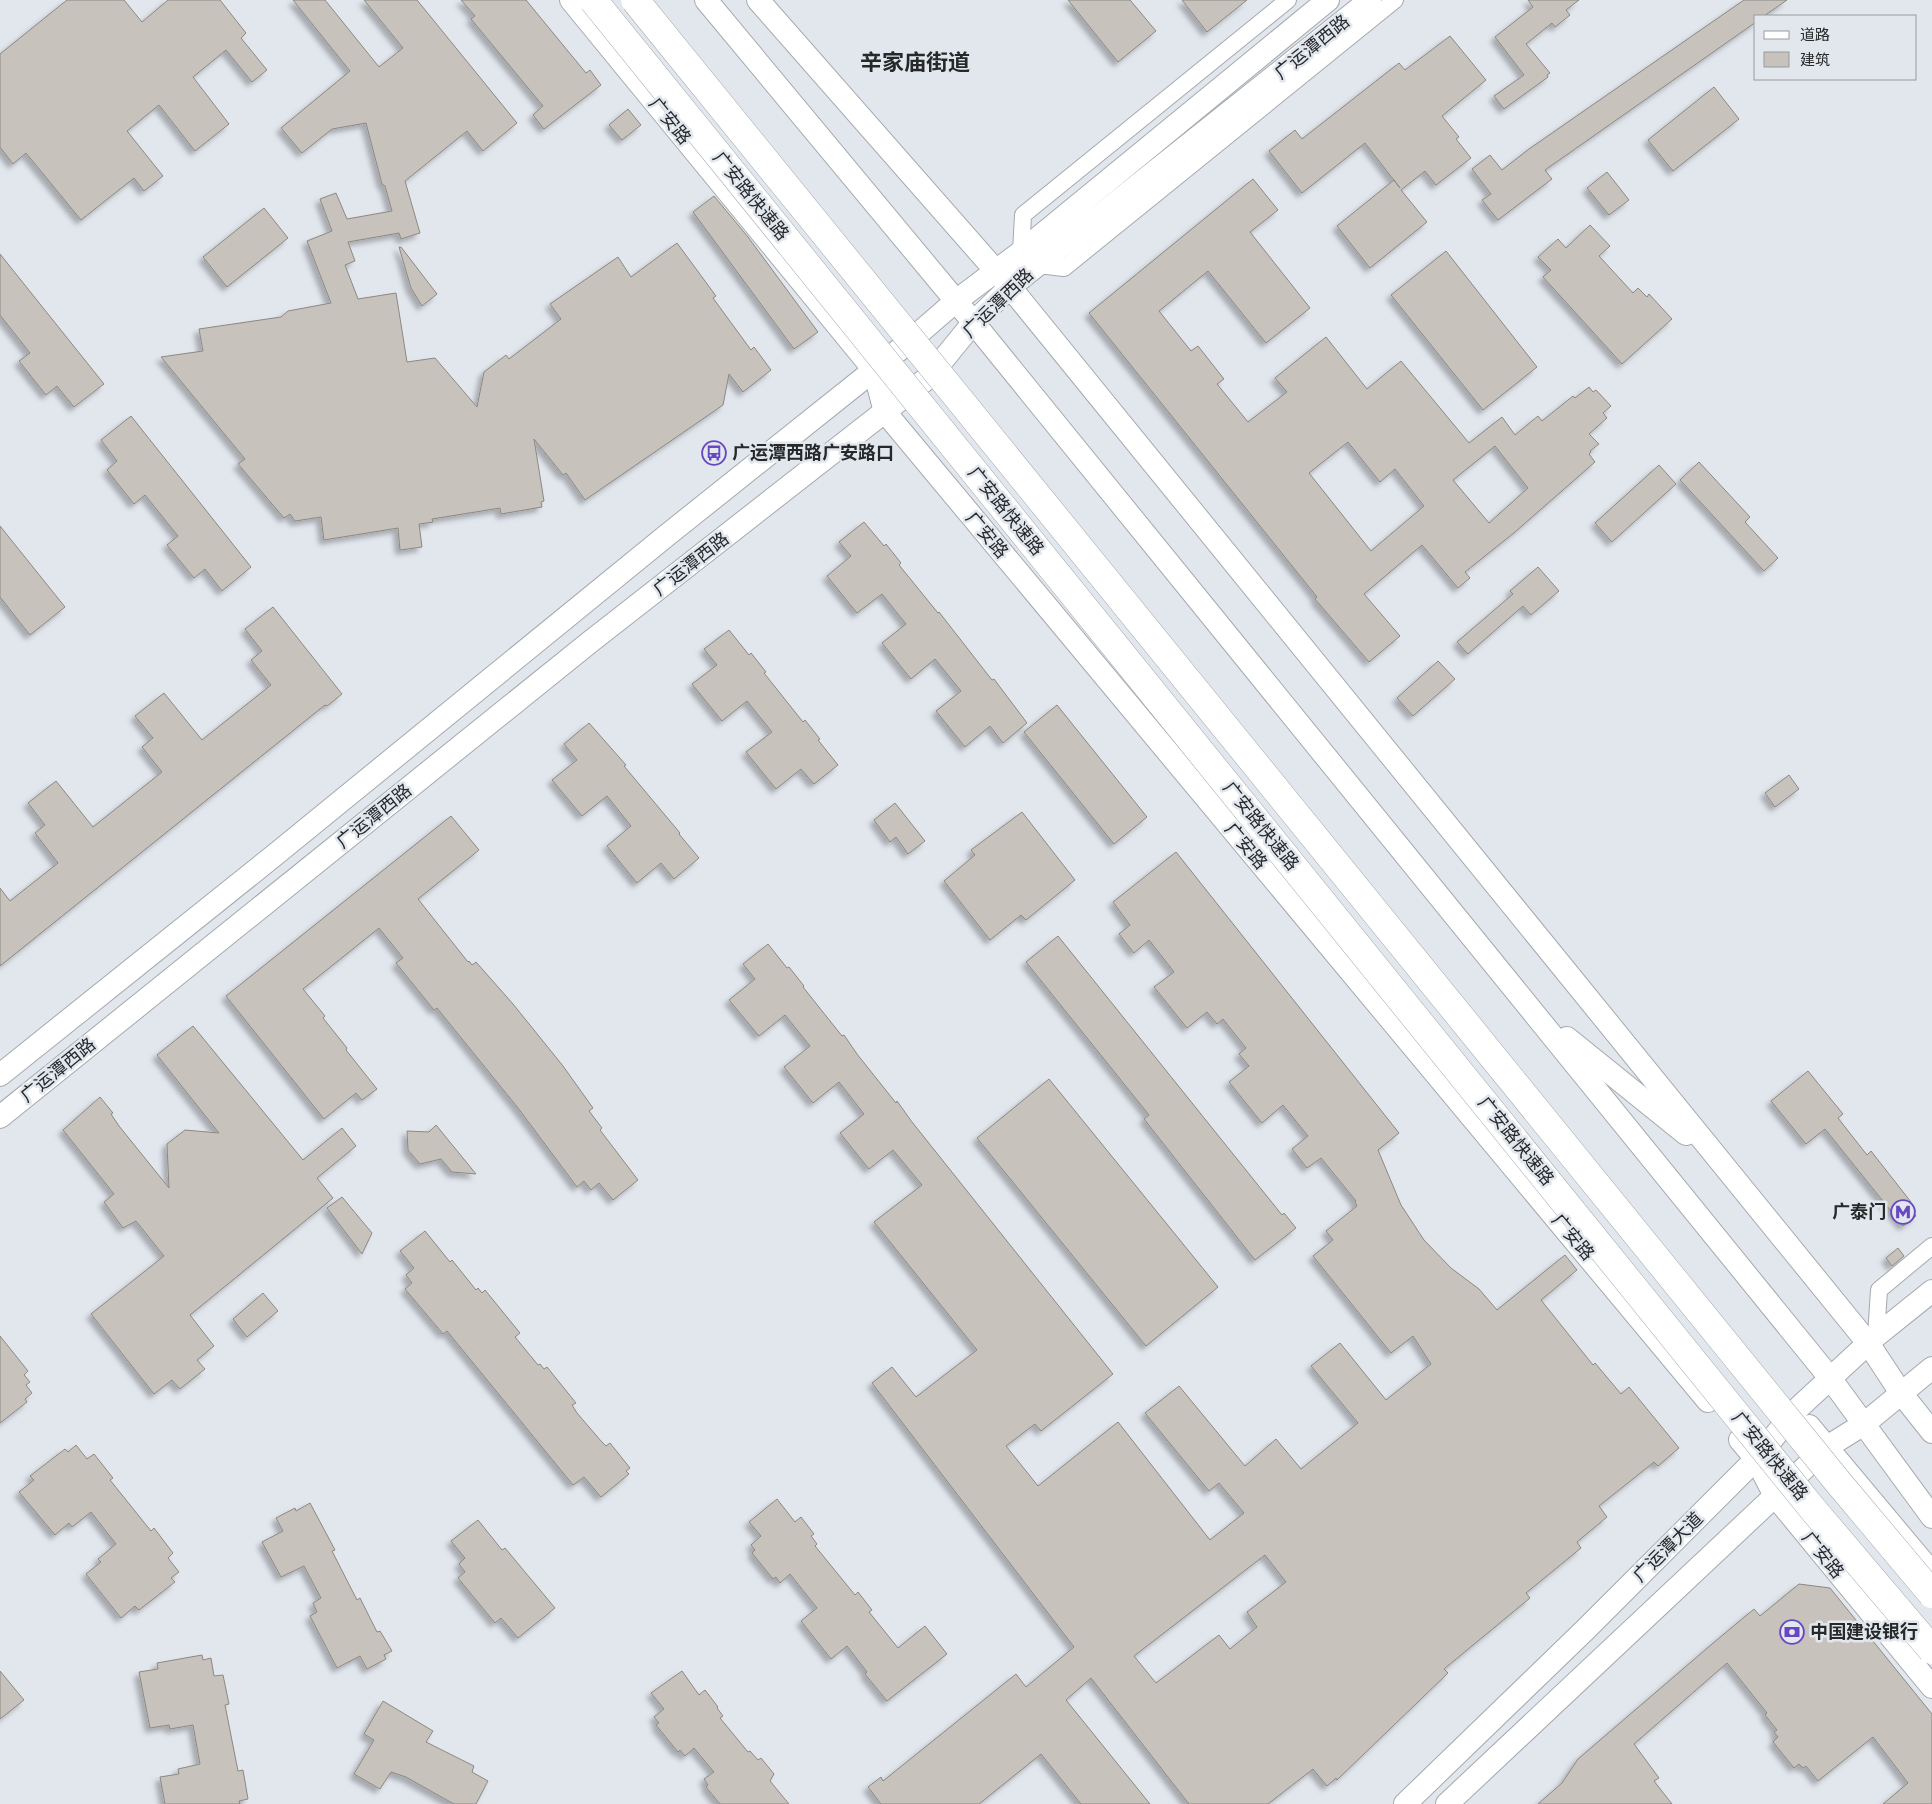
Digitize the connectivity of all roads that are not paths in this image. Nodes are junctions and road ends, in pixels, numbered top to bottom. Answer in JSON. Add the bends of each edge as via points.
{"nodes":[{"id":1,"x":571,"y":0,"type":"edge"},
{"id":2,"x":593,"y":0,"type":"edge"},
{"id":3,"x":620,"y":0,"type":"edge"},
{"id":4,"x":634,"y":0,"type":"edge"},
{"id":5,"x":706,"y":0,"type":"edge"},
{"id":6,"x":758,"y":0,"type":"edge"},
{"id":7,"x":1288,"y":0,"type":"edge"},
{"id":8,"x":1328,"y":0,"type":"edge"},
{"id":9,"x":1370,"y":0,"type":"edge"},
{"id":10,"x":1395,"y":0,"type":"edge"},
{"id":11,"x":1029,"y":258,"type":"junction"},
{"id":12,"x":1003,"y":279,"type":"junction"},
{"id":13,"x":956,"y":302,"type":"junction"},
{"id":14,"x":973,"y":323,"type":"junction"},
{"id":15,"x":904,"y":346,"type":"junction"},
{"id":16,"x":874,"y":370,"type":"junction"},
{"id":17,"x":929,"y":377,"type":"junction"},
{"id":18,"x":884,"y":412,"type":"junction"},
{"id":19,"x":1532,"y":1010,"type":"junction"},
{"id":20,"x":0,"y":1075,"type":"edge"},
{"id":21,"x":0,"y":1117,"type":"edge"},
{"id":22,"x":1720,"y":1161,"type":"junction"},
{"id":23,"x":1932,"y":1246,"type":"edge"},
{"id":24,"x":1932,"y":1291,"type":"edge"},
{"id":25,"x":1872,"y":1340,"type":"junction"},
{"id":26,"x":1830,"y":1378,"type":"junction"},
{"id":27,"x":1920,"y":1381,"type":"edge"},
{"id":28,"x":1795,"y":1411,"type":"junction"},
{"id":29,"x":1864,"y":1424,"type":"junction"},
{"id":30,"x":1932,"y":1432,"type":"edge"},
{"id":31,"x":1827,"y":1446,"type":"junction"},
{"id":32,"x":1756,"y":1459,"type":"junction"},
{"id":33,"x":1775,"y":1496,"type":"junction"},
{"id":34,"x":1932,"y":1517,"type":"edge"},
{"id":35,"x":1932,"y":1572,"type":"edge"},
{"id":36,"x":1932,"y":1594,"type":"edge"},
{"id":37,"x":1932,"y":1650,"type":"edge"},
{"id":38,"x":1932,"y":1687,"type":"edge"},
{"id":39,"x":1405,"y":1804,"type":"edge"},
{"id":40,"x":1447,"y":1804,"type":"edge"}],
"edges":[{"from":1,"to":16,"type":"main road","name":"广安路"},
{"from":2,"to":37,"type":"highway","name":"广安路快速路","bridge":true,"via":[[1811,1507]]},
{"from":3,"to":15,"type":"main road"},
{"from":4,"to":36,"type":"highway","name":"广安路快速路","bridge":true,"via":[[1831,1475]]},
{"from":5,"to":13,"type":"main road"},
{"from":6,"to":12,"type":"main road"},
{"from":7,"to":11,"type":"street","via":[[1023,215]]},
{"from":8,"to":11,"type":"main road","name":"广运潭西路"},
{"from":9,"to":11,"type":"main road","name":"广运潭西路"},
{"from":10,"to":11,"type":"street","via":[[1064,268]]},
{"from":11,"to":12,"type":"main road","name":"广运潭西路"},
{"from":12,"to":13,"type":"main road","name":"广运潭西路"},
{"from":12,"to":14,"type":"main road","name":"广运潭西路"},
{"from":12,"to":22,"type":"main road"},
{"from":13,"to":14,"type":"main road"},
{"from":13,"to":15,"type":"main road","name":"广运潭西路"},
{"from":14,"to":17,"type":"main road","name":"广运潭西路"},
{"from":14,"to":19,"type":"main road"},
{"from":15,"to":16,"type":"main road","name":"广运潭西路"},
{"from":15,"to":17,"type":"main road"},
{"from":16,"to":18,"type":"main road","name":"广安路"},
{"from":16,"to":20,"type":"main road","name":"广运潭西路"},
{"from":17,"to":18,"type":"main road","name":"广运潭西路"},
{"from":17,"to":28,"type":"main road"},
{"from":18,"to":21,"type":"main road","name":"广运潭西路","via":[[590,642]]},
{"from":18,"to":32,"type":"main road","name":"广安路"},
{"from":19,"to":22,"type":"main road"},
{"from":19,"to":26,"type":"main road"},
{"from":22,"to":25,"type":"main road"},
{"from":23,"to":25,"type":"street","via":[[1878,1290]]},
{"from":24,"to":25,"type":"main road","name":"广运潭大道"},
{"from":25,"to":26,"type":"main road","name":"广运潭大道"},
{"from":25,"to":27,"type":"main road"},
{"from":26,"to":28,"type":"main road","name":"广运潭大道"},
{"from":26,"to":29,"type":"main road"},
{"from":27,"to":29,"type":"main road","name":"广运潭大道"},
{"from":27,"to":30,"type":"main road"},
{"from":28,"to":31,"type":"main road"},
{"from":28,"to":32,"type":"main road","name":"广运潭大道"},
{"from":29,"to":31,"type":"main road","name":"广运潭大道"},
{"from":29,"to":34,"type":"main road"},
{"from":31,"to":33,"type":"main road","name":"广运潭大道"},
{"from":31,"to":35,"type":"main road"},
{"from":32,"to":33,"type":"main road","name":"广安路"},
{"from":32,"to":39,"type":"main road","name":"广运潭大道"},
{"from":33,"to":38,"type":"main road","name":"广安路"},
{"from":33,"to":40,"type":"main road","name":"广运潭大道"}]}
